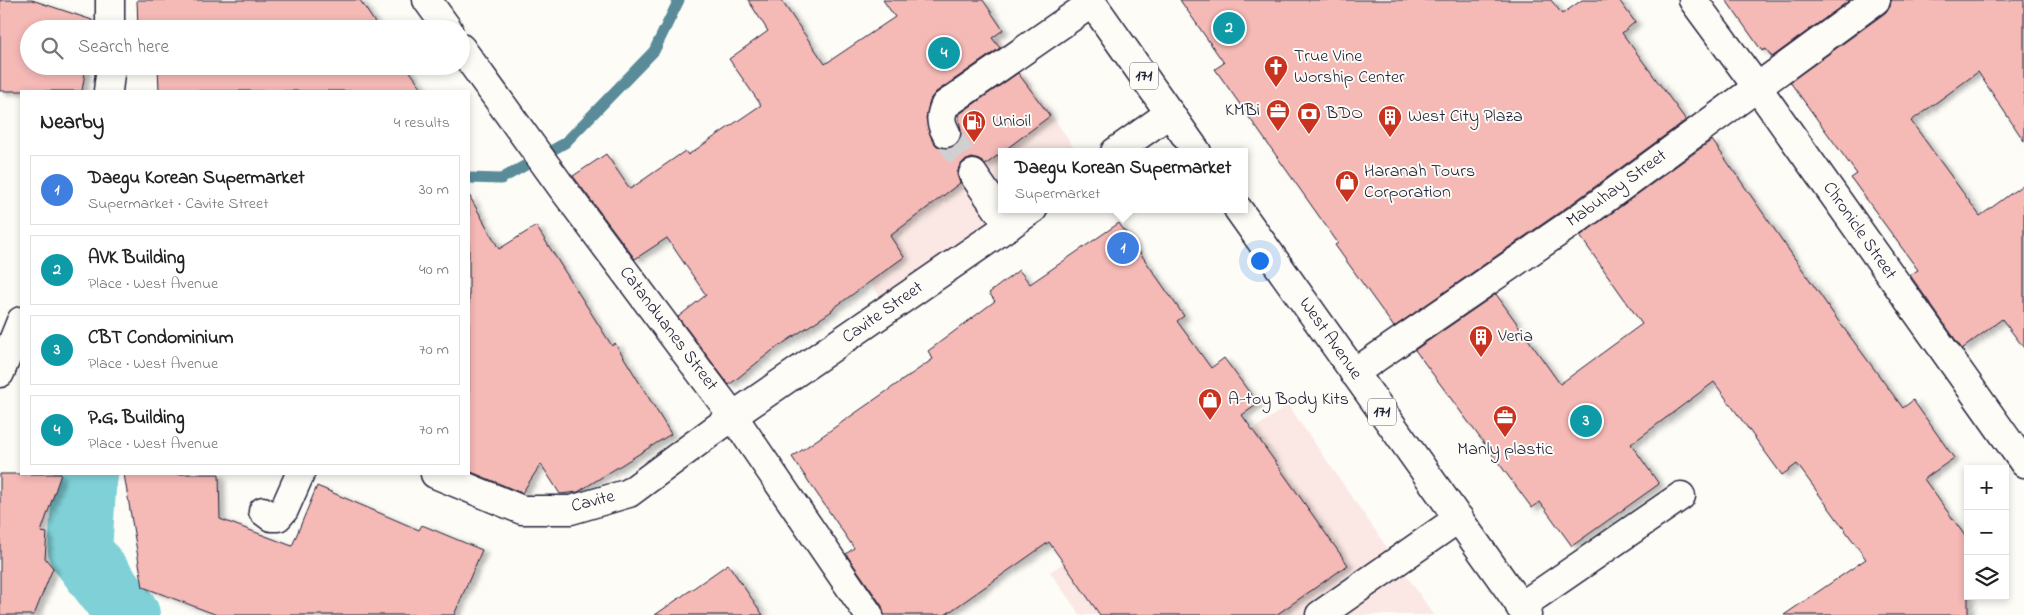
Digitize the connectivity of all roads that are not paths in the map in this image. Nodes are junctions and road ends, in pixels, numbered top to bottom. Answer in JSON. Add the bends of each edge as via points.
{"nodes":[{"id":1,"x":110,"y":0,"type":"edge"},
{"id":2,"x":427,"y":0,"type":"edge"},
{"id":3,"x":1693,"y":0,"type":"edge"},
{"id":4,"x":1876,"y":0,"type":"edge"},
{"id":5,"x":1091,"y":2,"type":"edge"},
{"id":6,"x":110,"y":20,"type":"edge"},
{"id":7,"x":441,"y":20,"type":"edge"},
{"id":8,"x":470,"y":60,"type":"edge"},
{"id":9,"x":110,"y":75,"type":"edge"},
{"id":10,"x":1757,"y":87,"type":"junction"},
{"id":11,"x":108,"y":90,"type":"edge"},
{"id":12,"x":1170,"y":113,"type":"junction"},
{"id":13,"x":946,"y":133,"type":"tunnel mouth"},
{"id":14,"x":1122,"y":148,"type":"edge"},
{"id":15,"x":1194,"y":148,"type":"edge"},
{"id":16,"x":973,"y":174,"type":"tunnel mouth"},
{"id":17,"x":998,"y":210,"type":"edge"},
{"id":18,"x":1000,"y":213,"type":"edge"},
{"id":19,"x":1027,"y":213,"type":"edge"},
{"id":20,"x":1241,"y":213,"type":"edge"},
{"id":21,"x":1009,"y":226,"type":"junction"},
{"id":22,"x":20,"y":323,"type":"edge"},
{"id":23,"x":0,"y":373,"type":"edge"},
{"id":24,"x":1354,"y":373,"type":"junction"},
{"id":25,"x":733,"y":416,"type":"junction"},
{"id":26,"x":2024,"y":463,"type":"edge"},
{"id":27,"x":300,"y":475,"type":"edge"},
{"id":28,"x":437,"y":475,"type":"edge"},
{"id":29,"x":1681,"y":496,"type":"dead end"},
{"id":30,"x":263,"y":511,"type":"dead end"},
{"id":31,"x":1460,"y":518,"type":"junction"},
{"id":32,"x":1524,"y":611,"type":"edge"},
{"id":33,"x":869,"y":615,"type":"edge"},
{"id":34,"x":1320,"y":615,"type":"edge"}],
"edges":[{"from":1,"to":6,"type":"street"},
{"from":2,"to":7,"type":"street"},
{"from":3,"to":10,"type":"street","name":"Chronicle Street"},
{"from":4,"to":10,"type":"street","name":"Mabuhay Street"},
{"from":5,"to":12,"type":"street","number":"171"},
{"from":5,"to":13,"type":"street","via":[[945,105],[941,125]]},
{"from":8,"to":25,"type":"street","name":"Catanduanes Street"},
{"from":9,"to":11,"type":"street"},
{"from":10,"to":24,"type":"street","name":"Mabuhay Street","via":[[1579,218]]},
{"from":10,"to":26,"type":"street","name":"Chronicle Street"},
{"from":12,"to":14,"type":"street"},
{"from":12,"to":15,"type":"street","number":"171"},
{"from":16,"to":17,"type":"street"},
{"from":18,"to":21,"type":"street"},
{"from":19,"to":21,"type":"street","name":"Cavite Street"},
{"from":20,"to":24,"type":"street","name":"West Avenue","number":"171"},
{"from":21,"to":25,"type":"street","name":"Cavite Street"},
{"from":22,"to":23,"type":"street"},
{"from":24,"to":31,"type":"street","name":"West Avenue","number":"171"},
{"from":25,"to":28,"type":"street","name":"Cavite","via":[[629,493],[571,510],[522,510]]},
{"from":25,"to":33,"type":"street","name":"Catanduanes Street"},
{"from":27,"to":30,"type":"street","via":[[278,517],[271,517]]},
{"from":29,"to":32,"type":"street"},
{"from":31,"to":32,"type":"street","name":"West Avenue","number":"171"},
{"from":31,"to":34,"type":"street"}]}
